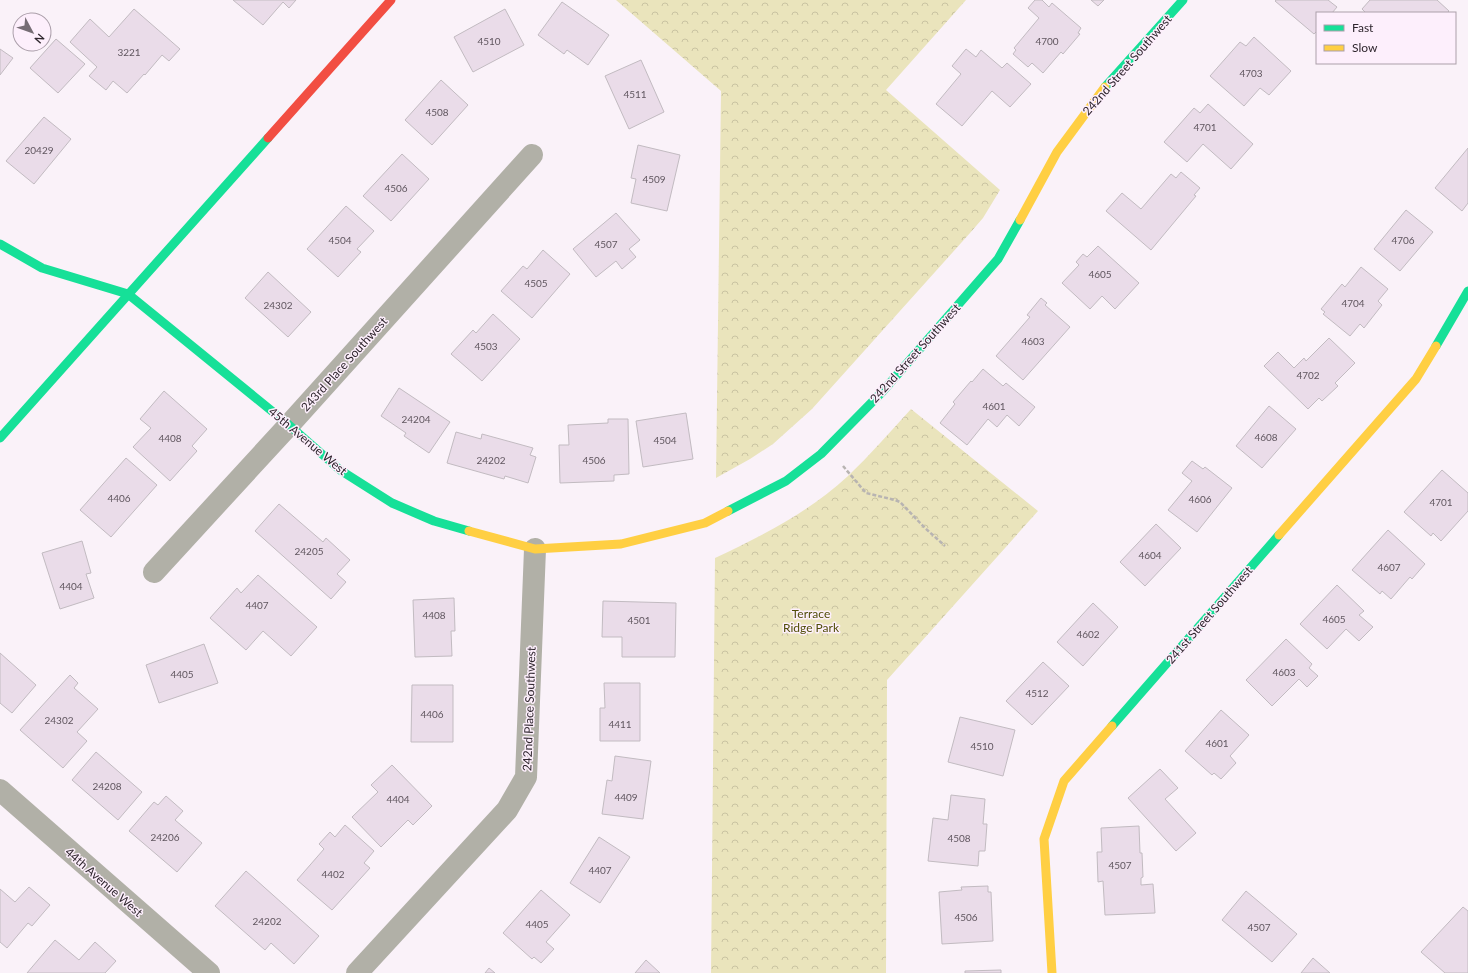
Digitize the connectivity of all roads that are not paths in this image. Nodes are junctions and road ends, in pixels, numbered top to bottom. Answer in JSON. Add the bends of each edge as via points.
{"nodes":[{"id":1,"x":392,"y":0,"type":"edge"},
{"id":2,"x":1183,"y":0,"type":"edge"},
{"id":3,"x":532,"y":155,"type":"dead end"},
{"id":4,"x":0,"y":244,"type":"edge"},
{"id":5,"x":1468,"y":291,"type":"edge"},
{"id":6,"x":128,"y":294,"type":"junction"},
{"id":7,"x":289,"y":425,"type":"junction"},
{"id":8,"x":0,"y":438,"type":"edge"},
{"id":9,"x":535,"y":549,"type":"junction"},
{"id":10,"x":154,"y":572,"type":"dead end"},
{"id":11,"x":0,"y":790,"type":"edge"},
{"id":12,"x":209,"y":973,"type":"edge"},
{"id":13,"x":357,"y":973,"type":"edge"},
{"id":14,"x":1052,"y":973,"type":"edge"}],
"edges":[{"from":1,"to":6,"type":"street"},
{"from":2,"to":9,"type":"street","name":"242nd Street Southwest","via":[[1099,93],[1057,152],[998,259],[883,391],[820,454],[786,481],[705,523],[621,544]]},
{"from":3,"to":7,"type":"street","name":"243rd Place Southwest"},
{"from":4,"to":6,"type":"street","via":[[42,268]]},
{"from":5,"to":14,"type":"street","name":"241st Street Southwest","via":[[1416,379],[1064,781],[1044,839]]},
{"from":6,"to":7,"type":"street","name":"45th Avenue West"},
{"from":6,"to":8,"type":"street"},
{"from":7,"to":9,"type":"street","name":"45th Avenue West","via":[[340,470],[392,504],[434,521]]},
{"from":7,"to":10,"type":"street","name":"243rd Place Southwest"},
{"from":9,"to":13,"type":"street","name":"242nd Place Southwest","via":[[526,777],[507,810]]},
{"from":11,"to":12,"type":"street","name":"44th Avenue West"}]}
